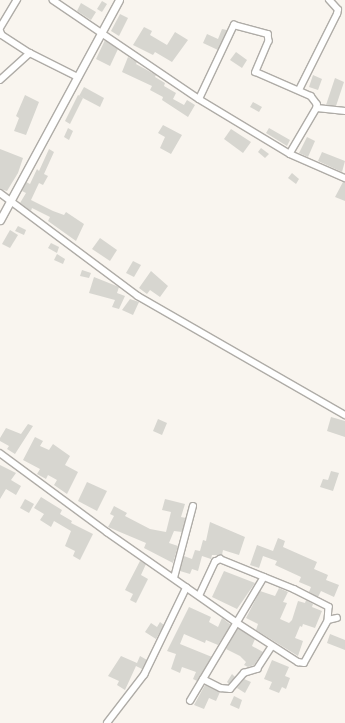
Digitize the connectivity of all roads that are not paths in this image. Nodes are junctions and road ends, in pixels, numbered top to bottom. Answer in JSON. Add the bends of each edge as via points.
{"nodes":[{"id":1,"x":17,"y":0,"type":"edge"},
{"id":2,"x":53,"y":0,"type":"edge"},
{"id":3,"x":119,"y":0,"type":"edge"},
{"id":4,"x":329,"y":0,"type":"edge"},
{"id":5,"x":0,"y":29,"type":"edge"},
{"id":6,"x":102,"y":33,"type":"junction"},
{"id":7,"x":30,"y":53,"type":"junction"},
{"id":8,"x":78,"y":77,"type":"junction"},
{"id":9,"x":0,"y":80,"type":"edge"},
{"id":10,"x":299,"y":90,"type":"junction"},
{"id":11,"x":199,"y":99,"type":"junction"},
{"id":12,"x":318,"y":108,"type":"junction"},
{"id":13,"x":345,"y":111,"type":"edge"},
{"id":14,"x":290,"y":154,"type":"junction"},
{"id":15,"x":345,"y":178,"type":"edge"},
{"id":16,"x":0,"y":193,"type":"edge"},
{"id":17,"x":10,"y":200,"type":"junction"},
{"id":18,"x":0,"y":220,"type":"edge"},
{"id":19,"x":345,"y":415,"type":"edge"},
{"id":20,"x":0,"y":453,"type":"edge"},
{"id":21,"x":193,"y":506,"type":"dead end"},
{"id":22,"x":264,"y":577,"type":"junction"},
{"id":23,"x":174,"y":578,"type":"junction"},
{"id":24,"x":186,"y":588,"type":"junction"},
{"id":25,"x":199,"y":596,"type":"junction"},
{"id":26,"x":337,"y":618,"type":"dead end"},
{"id":27,"x":328,"y":620,"type":"junction"},
{"id":28,"x":236,"y":622,"type":"junction"},
{"id":29,"x":272,"y":646,"type":"junction"},
{"id":30,"x":204,"y":679,"type":"junction"},
{"id":31,"x":190,"y":701,"type":"dead end"},
{"id":32,"x":107,"y":723,"type":"edge"}],
"edges":[{"from":1,"to":5,"type":"street"},
{"from":2,"to":6,"type":"street"},
{"from":3,"to":6,"type":"street"},
{"from":4,"to":10,"type":"street","via":[[338,10],[337,14]]},
{"from":5,"to":7,"type":"street","via":[[2,35]]},
{"from":6,"to":8,"type":"street"},
{"from":6,"to":11,"type":"street"},
{"from":7,"to":8,"type":"street"},
{"from":7,"to":9,"type":"street"},
{"from":8,"to":17,"type":"street"},
{"from":10,"to":11,"type":"street","via":[[256,72],[270,37],[236,25]]},
{"from":10,"to":12,"type":"street","via":[[316,99]]},
{"from":11,"to":14,"type":"street"},
{"from":12,"to":13,"type":"street"},
{"from":12,"to":14,"type":"street"},
{"from":14,"to":15,"type":"street"},
{"from":16,"to":17,"type":"street"},
{"from":17,"to":18,"type":"street"},
{"from":17,"to":19,"type":"street","via":[[138,296]]},
{"from":20,"to":23,"type":"street","via":[[63,502]]},
{"from":21,"to":23,"type":"street"},
{"from":22,"to":25,"type":"street","via":[[218,559]]},
{"from":22,"to":27,"type":"street","via":[[329,607]]},
{"from":22,"to":28,"type":"street"},
{"from":23,"to":24,"type":"street"},
{"from":24,"to":25,"type":"street"},
{"from":24,"to":32,"type":"street","via":[[144,675]]},
{"from":25,"to":28,"type":"street"},
{"from":26,"to":27,"type":"street"},
{"from":27,"to":29,"type":"street","via":[[304,663]]},
{"from":28,"to":29,"type":"street"},
{"from":28,"to":30,"type":"street"},
{"from":29,"to":30,"type":"street","via":[[257,669],[244,673],[230,689],[221,688]]},
{"from":30,"to":31,"type":"street"}]}
